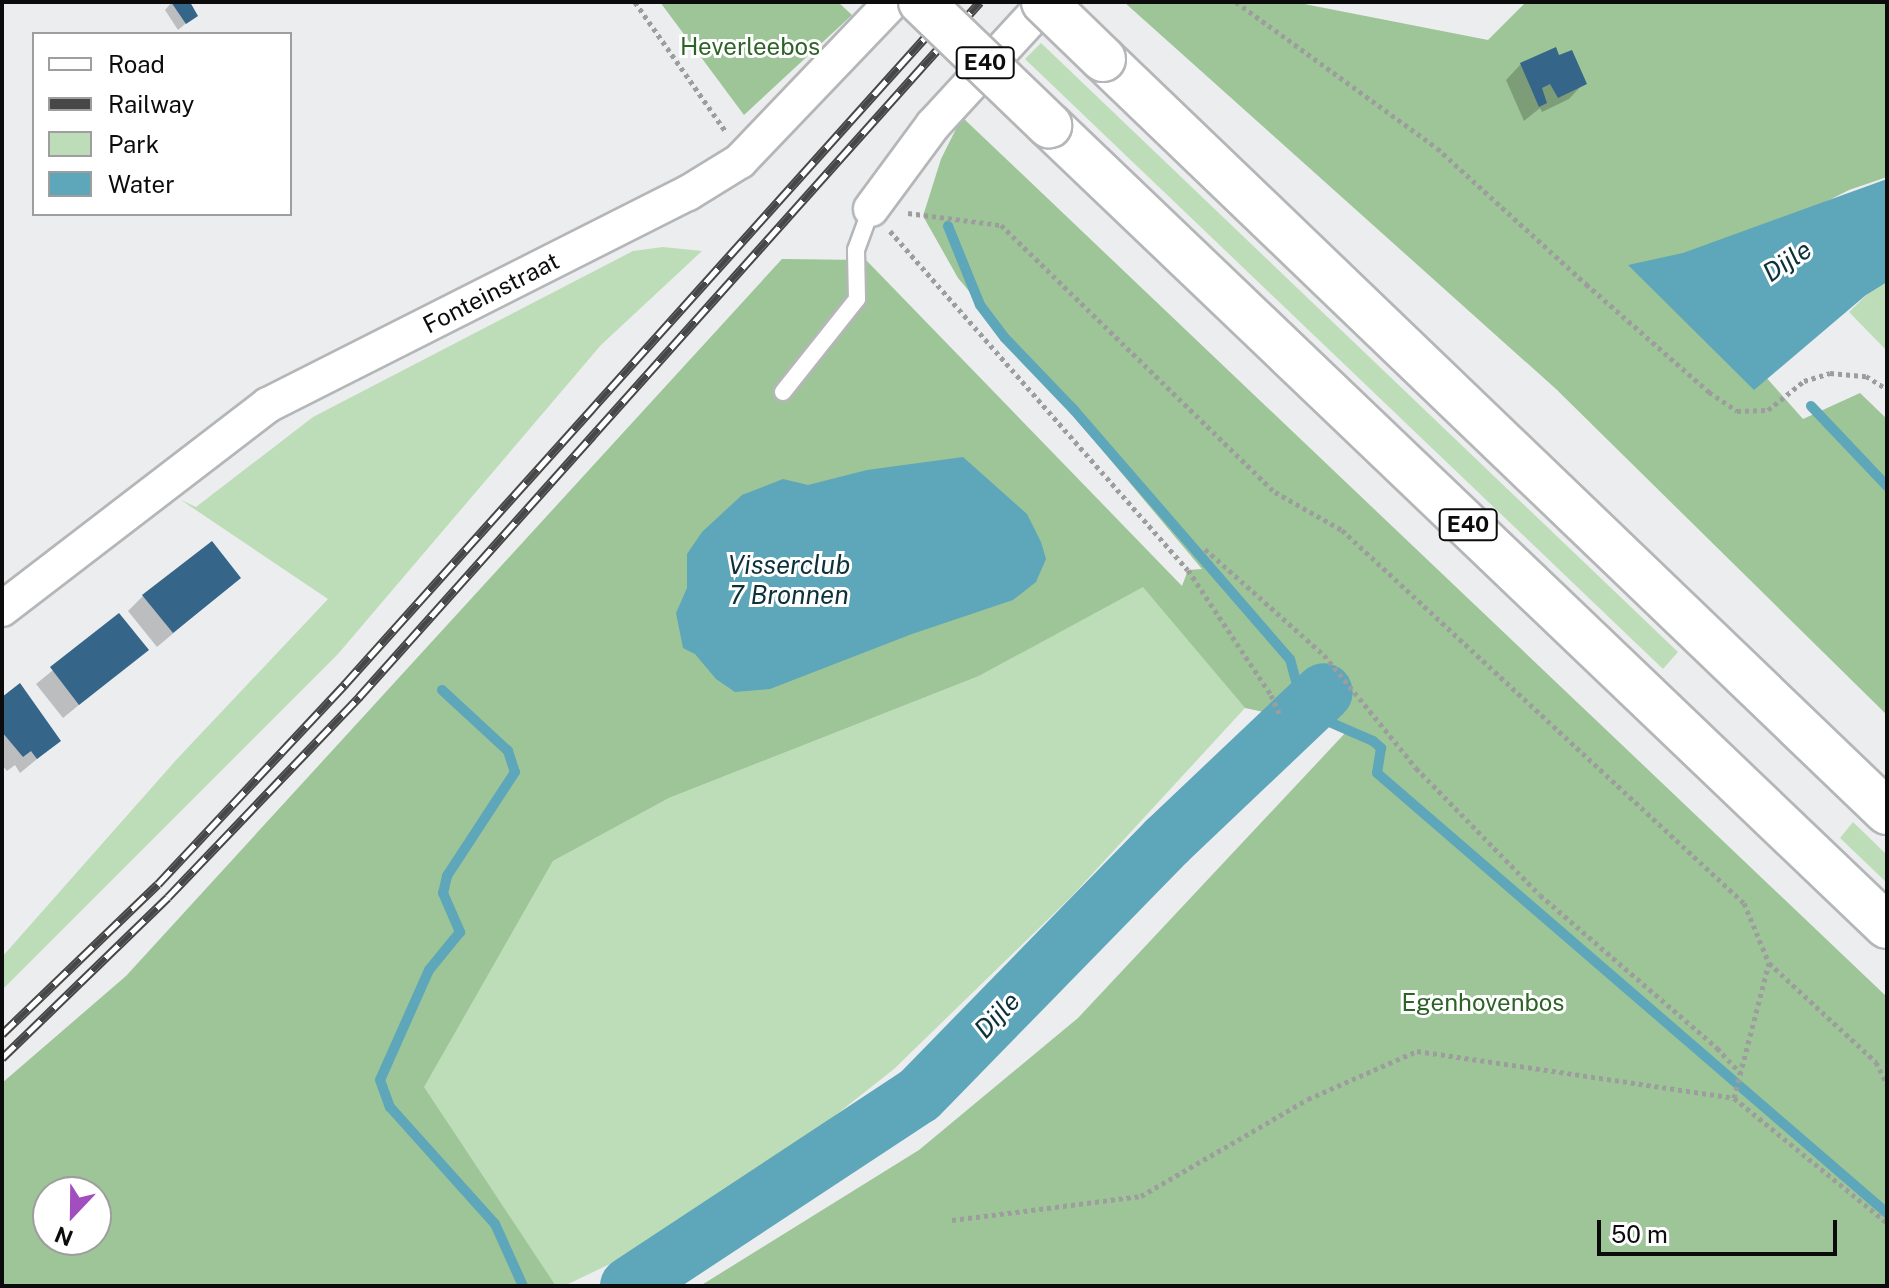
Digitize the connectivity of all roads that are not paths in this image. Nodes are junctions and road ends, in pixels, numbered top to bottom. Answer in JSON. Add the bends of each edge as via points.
{"nodes":[{"id":1,"x":892,"y":2,"type":"edge"},
{"id":2,"x":921,"y":2,"type":"edge"},
{"id":3,"x":1045,"y":2,"type":"edge"},
{"id":4,"x":871,"y":209,"type":"joint"},
{"id":5,"x":783,"y":392,"type":"dead end"},
{"id":6,"x":2,"y":609,"type":"edge"},
{"id":7,"x":1887,"y":812,"type":"edge"},
{"id":8,"x":1887,"y":926,"type":"edge"}],
"edges":[{"from":1,"to":6,"type":"street","name":"Fonteinstraat","via":[[740,161],[688,193],[268,405]]},
{"from":2,"to":8,"type":"highway","number":"E40","bridge":true},
{"from":3,"to":4,"type":"street","via":[[933,125]]},
{"from":3,"to":7,"type":"highway","bridge":true},
{"from":4,"to":5,"type":"lane","via":[[856,250],[857,299]]}]}
